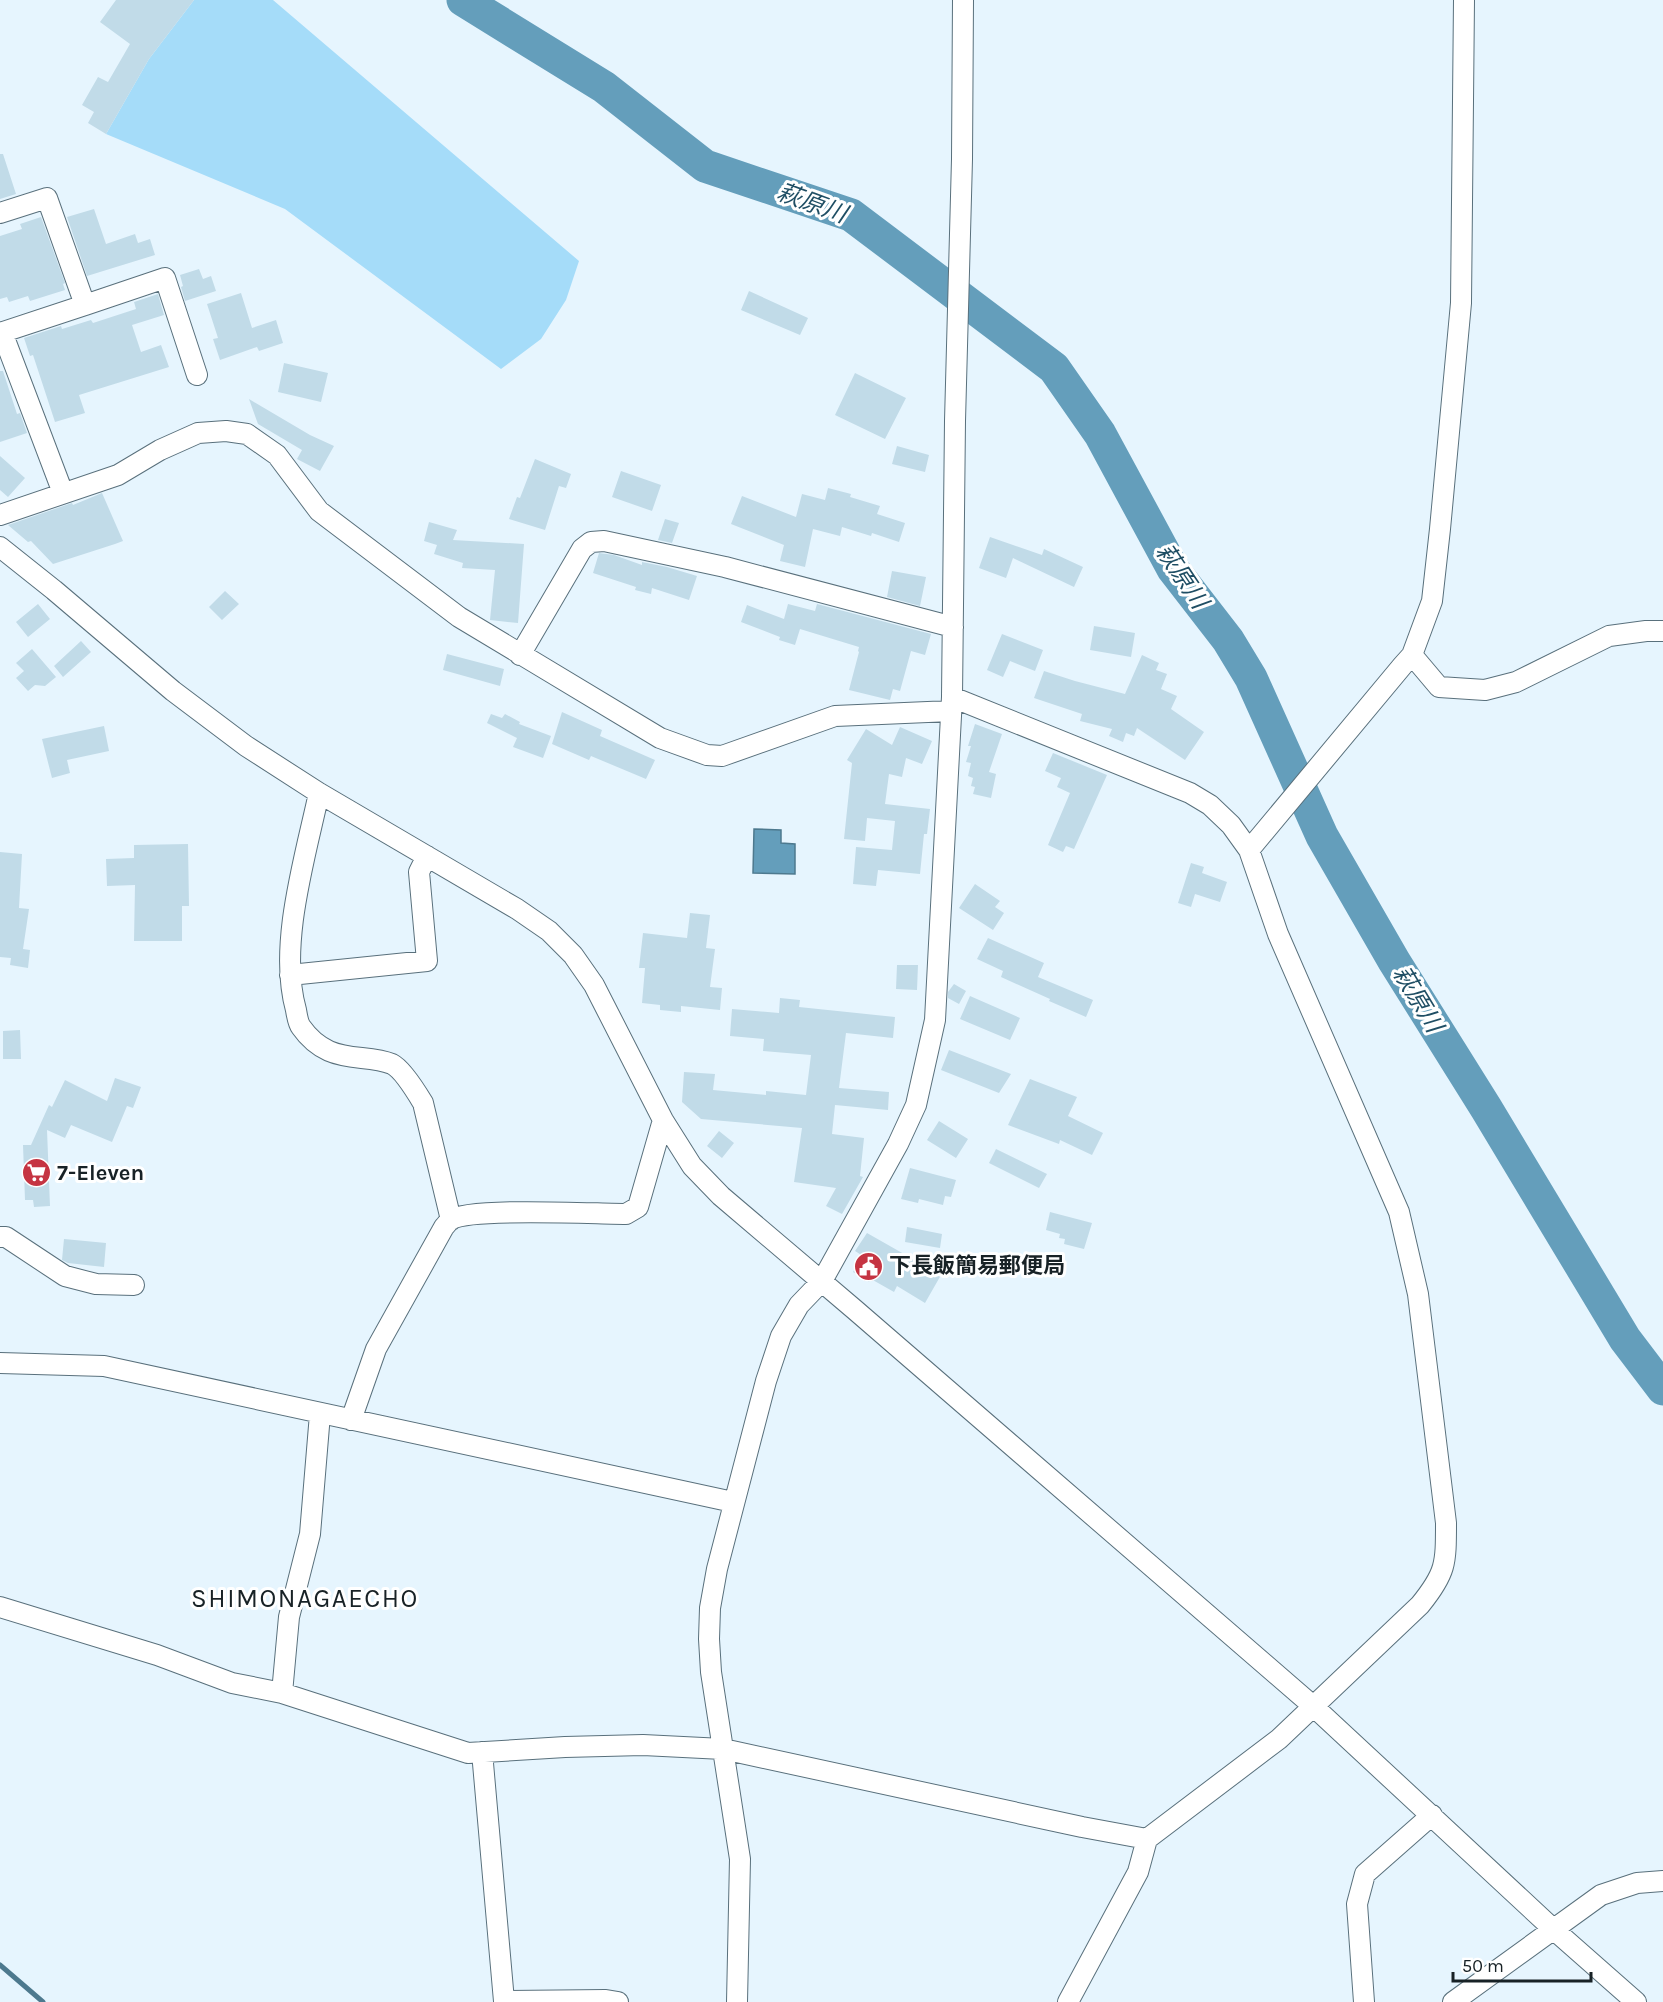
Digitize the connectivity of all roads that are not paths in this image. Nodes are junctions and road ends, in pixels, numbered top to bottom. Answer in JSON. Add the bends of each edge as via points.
{"nodes":[{"id":1,"x":963,"y":0,"type":"edge"},
{"id":2,"x":1464,"y":0,"type":"edge"},
{"id":3,"x":0,"y":213,"type":"edge"},
{"id":4,"x":84,"y":305,"type":"junction"},
{"id":5,"x":1,"y":332,"type":"edge"},
{"id":6,"x":197,"y":375,"type":"dead end"},
{"id":7,"x":63,"y":493,"type":"junction"},
{"id":8,"x":0,"y":515,"type":"edge"},
{"id":9,"x":0,"y":547,"type":"edge"},
{"id":10,"x":953,"y":627,"type":"junction"},
{"id":11,"x":1663,"y":631,"type":"edge"},
{"id":12,"x":520,"y":655,"type":"junction"},
{"id":13,"x":1408,"y":660,"type":"junction"},
{"id":14,"x":952,"y":704,"type":"junction"},
{"id":15,"x":319,"y":793,"type":"junction"},
{"id":16,"x":1255,"y":842,"type":"junction"},
{"id":17,"x":427,"y":856,"type":"junction"},
{"id":18,"x":290,"y":975,"type":"junction"},
{"id":19,"x":663,"y":1120,"type":"junction"},
{"id":20,"x":451,"y":1220,"type":"junction"},
{"id":21,"x":0,"y":1238,"type":"edge"},
{"id":22,"x":822,"y":1281,"type":"junction"},
{"id":23,"x":134,"y":1285,"type":"dead end"},
{"id":24,"x":0,"y":1363,"type":"edge"},
{"id":25,"x":320,"y":1414,"type":"junction"},
{"id":26,"x":351,"y":1420,"type":"junction"},
{"id":27,"x":733,"y":1502,"type":"junction"},
{"id":28,"x":0,"y":1607,"type":"edge"},
{"id":29,"x":282,"y":1692,"type":"junction"},
{"id":30,"x":1313,"y":1706,"type":"junction"},
{"id":31,"x":723,"y":1749,"type":"junction"},
{"id":32,"x":482,"y":1752,"type":"junction"},
{"id":33,"x":1432,"y":1815,"type":"junction"},
{"id":34,"x":1146,"y":1839,"type":"junction"},
{"id":35,"x":1663,"y":1881,"type":"edge"},
{"id":36,"x":1552,"y":1928,"type":"junction"},
{"id":37,"x":618,"y":2002,"type":"edge"},
{"id":38,"x":737,"y":2002,"type":"edge"},
{"id":39,"x":1068,"y":2002,"type":"edge"},
{"id":40,"x":1364,"y":2002,"type":"edge"},
{"id":41,"x":1454,"y":2002,"type":"edge"},
{"id":42,"x":1636,"y":2002,"type":"edge"}],
"edges":[{"from":1,"to":10,"type":"street"},
{"from":2,"to":13,"type":"street","via":[[1461,303],[1432,601]]},
{"from":3,"to":4,"type":"street","via":[[47,198]]},
{"from":4,"to":5,"type":"street"},
{"from":4,"to":6,"type":"street","via":[[165,278]]},
{"from":5,"to":7,"type":"street"},
{"from":7,"to":8,"type":"street"},
{"from":7,"to":12,"type":"street","via":[[118,475],[198,433],[247,434],[277,455],[319,511],[459,617]]},
{"from":9,"to":15,"type":"street","via":[[173,691],[246,746]]},
{"from":10,"to":12,"type":"street","via":[[725,567],[604,541],[591,542],[582,549]]},
{"from":10,"to":14,"type":"street"},
{"from":11,"to":13,"type":"street","via":[[1609,636],[1516,682],[1485,690],[1439,687]]},
{"from":12,"to":14,"type":"street","via":[[660,738],[707,755],[722,756],[836,716]]},
{"from":13,"to":16,"type":"street"},
{"from":14,"to":16,"type":"street","via":[[1190,793]]},
{"from":14,"to":22,"type":"street","via":[[935,1020],[924,1073],[916,1105],[897,1144]]},
{"from":15,"to":17,"type":"street"},
{"from":15,"to":18,"type":"street","via":[[291,930]]},
{"from":16,"to":30,"type":"street","via":[[1278,934],[1400,1212],[1418,1294],[1446,1523],[1446,1559],[1436,1585],[1420,1605]]},
{"from":17,"to":18,"type":"street","via":[[419,872],[427,962]]},
{"from":17,"to":19,"type":"street","via":[[517,909],[549,931],[573,955],[594,985]]},
{"from":18,"to":20,"type":"street","via":[[300,1026],[314,1041],[347,1057],[393,1065],[414,1088],[423,1103]]},
{"from":19,"to":20,"type":"street","via":[[638,1207],[626,1214],[498,1213]]},
{"from":19,"to":22,"type":"street","via":[[692,1166],[721,1196]]},
{"from":20,"to":26,"type":"street","via":[[376,1349]]},
{"from":21,"to":23,"type":"street","via":[[6,1237],[65,1276],[96,1284]]},
{"from":22,"to":27,"type":"street","via":[[799,1305],[781,1336]]},
{"from":22,"to":30,"type":"street"},
{"from":24,"to":25,"type":"street","via":[[105,1366]]},
{"from":25,"to":26,"type":"street"},
{"from":25,"to":29,"type":"street","via":[[310,1533],[289,1617]]},
{"from":26,"to":27,"type":"street"},
{"from":27,"to":31,"type":"street","via":[[717,1569],[709,1629]]},
{"from":28,"to":29,"type":"street","via":[[157,1655],[232,1683]]},
{"from":29,"to":32,"type":"street","via":[[468,1753]]},
{"from":30,"to":33,"type":"street"},
{"from":30,"to":34,"type":"street","via":[[1279,1739]]},
{"from":31,"to":32,"type":"street","via":[[643,1745]]},
{"from":31,"to":34,"type":"street"},
{"from":31,"to":38,"type":"street","via":[[740,1859]]},
{"from":32,"to":37,"type":"street","via":[[504,2001]]},
{"from":33,"to":36,"type":"street"},
{"from":33,"to":40,"type":"street","via":[[1365,1874],[1357,1904]]},
{"from":34,"to":39,"type":"street","via":[[1138,1872]]},
{"from":35,"to":36,"type":"street","via":[[1637,1883],[1601,1895]]},
{"from":36,"to":41,"type":"street"},
{"from":36,"to":42,"type":"street"}]}
